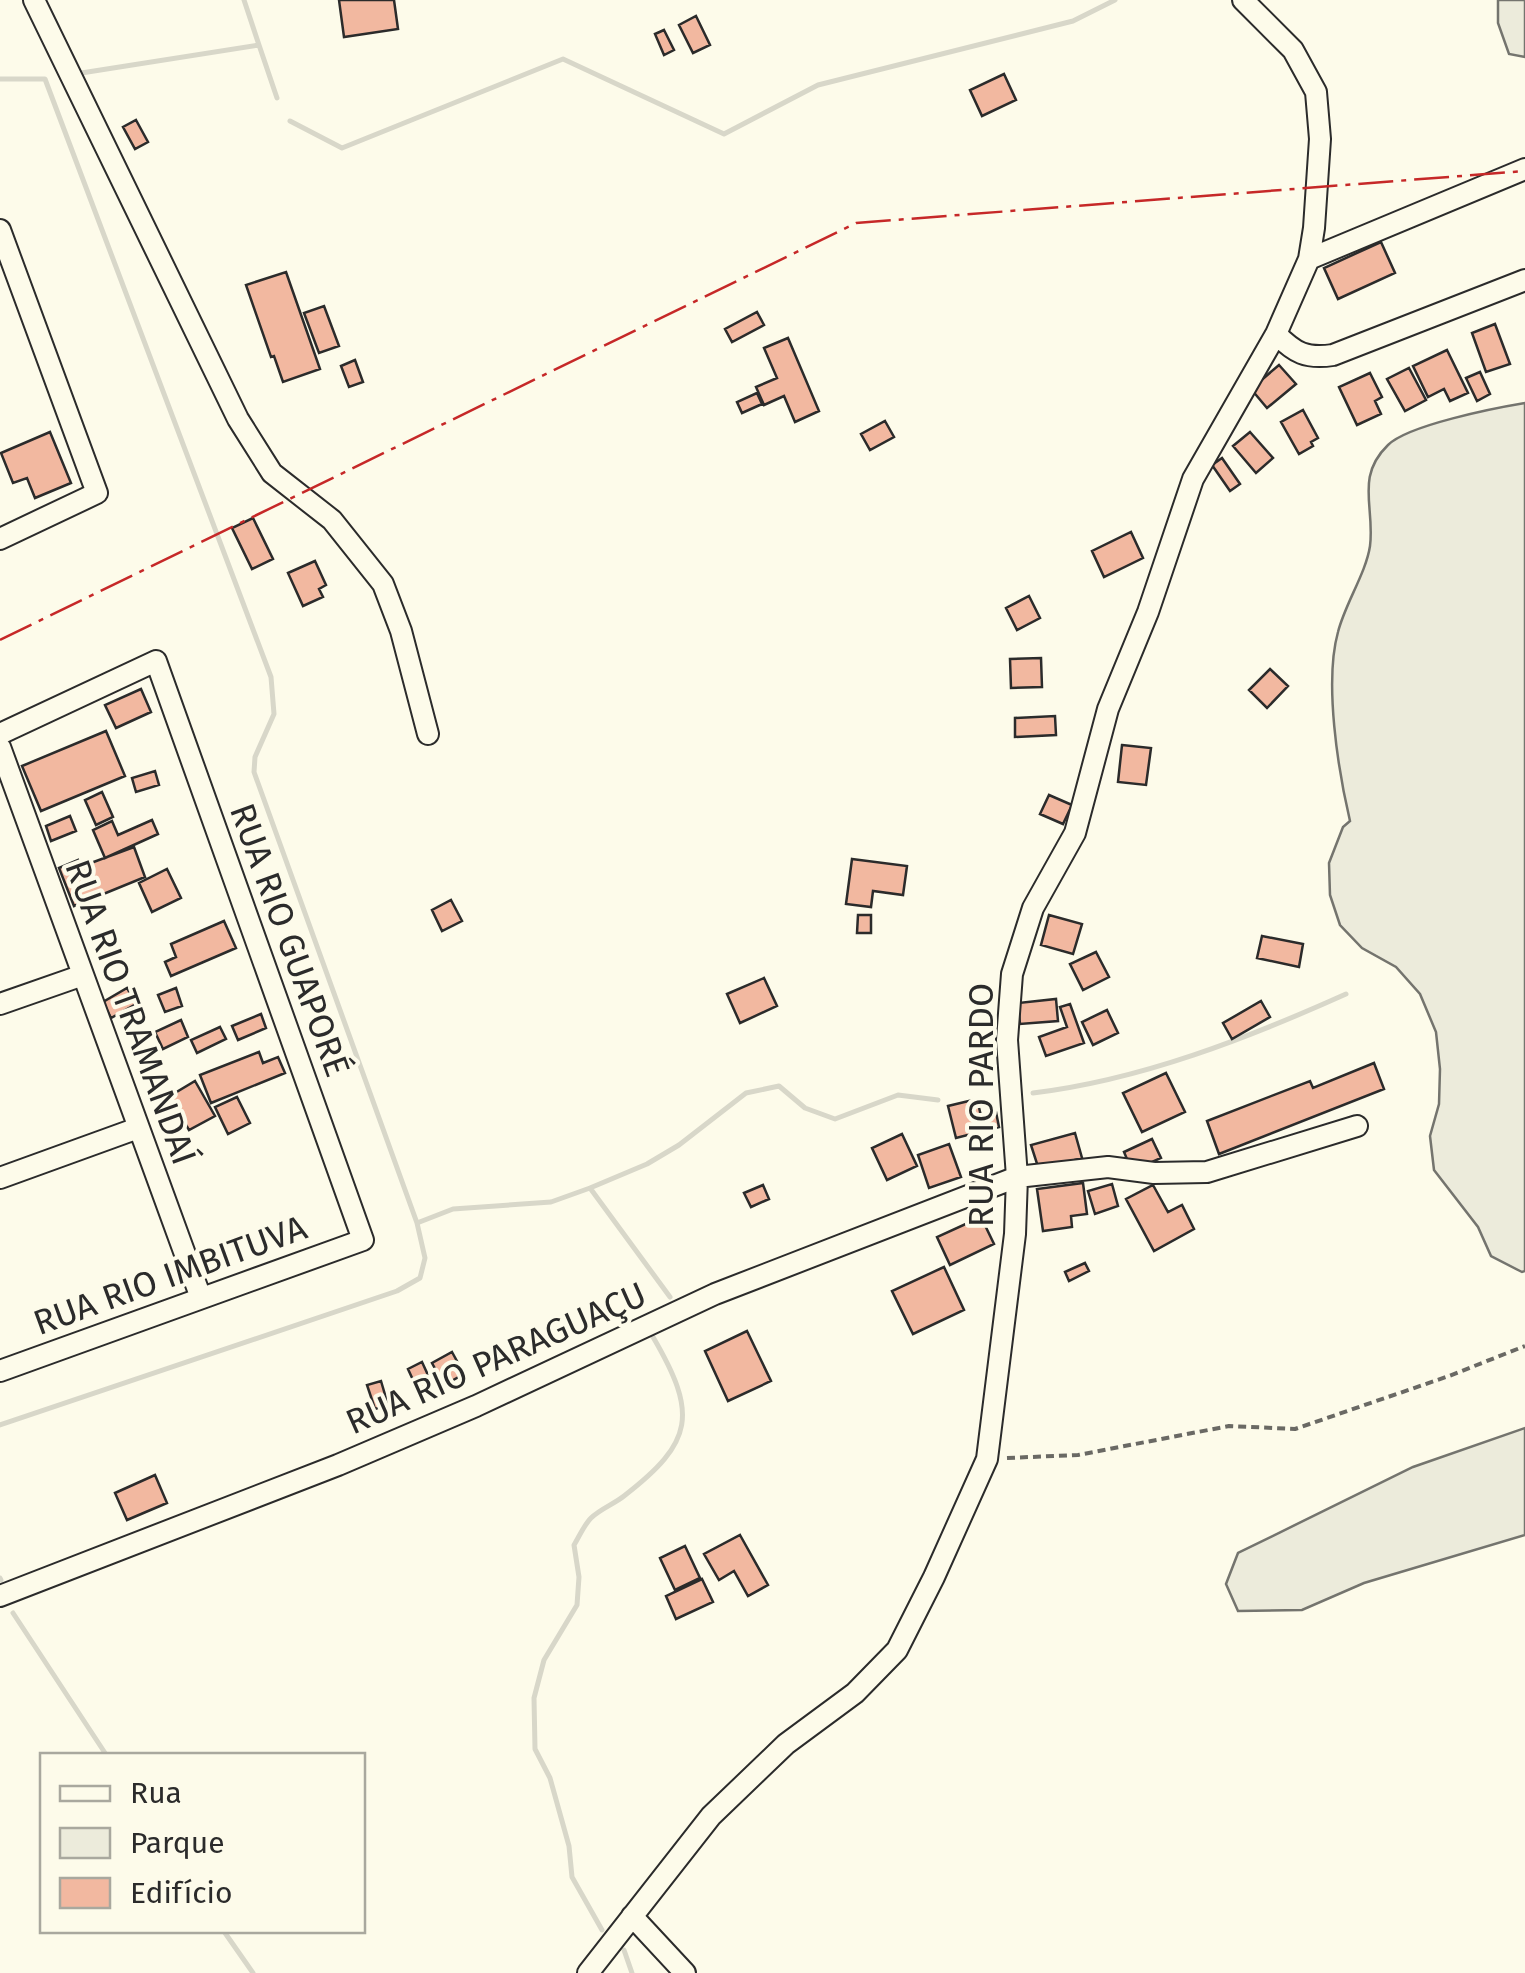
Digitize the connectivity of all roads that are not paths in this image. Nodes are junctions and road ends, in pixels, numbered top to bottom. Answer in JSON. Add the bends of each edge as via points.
{"nodes":[{"id":1,"x":34,"y":0,"type":"edge"},
{"id":2,"x":1244,"y":0,"type":"edge"},
{"id":3,"x":1525,"y":169,"type":"edge"},
{"id":4,"x":0,"y":230,"type":"edge"},
{"id":5,"x":1308,"y":260,"type":"junction"},
{"id":6,"x":1525,"y":280,"type":"edge"},
{"id":7,"x":1276,"y":334,"type":"junction"},
{"id":8,"x":0,"y":539,"type":"edge"},
{"id":9,"x":0,"y":734,"type":"edge"},
{"id":10,"x":428,"y":734,"type":"dead end"},
{"id":11,"x":0,"y":748,"type":"edge"},
{"id":12,"x":83,"y":975,"type":"junction"},
{"id":13,"x":0,"y":1004,"type":"edge"},
{"id":14,"x":1357,"y":1126,"type":"dead end"},
{"id":15,"x":138,"y":1128,"type":"junction"},
{"id":16,"x":1017,"y":1177,"type":"junction"},
{"id":17,"x":0,"y":1178,"type":"edge"},
{"id":18,"x":363,"y":1240,"type":"joint"},
{"id":19,"x":201,"y":1298,"type":"junction"},
{"id":20,"x":0,"y":1371,"type":"edge"},
{"id":21,"x":0,"y":1596,"type":"edge"},
{"id":22,"x":632,"y":1916,"type":"junction"},
{"id":23,"x":588,"y":1973,"type":"edge"},
{"id":24,"x":684,"y":1973,"type":"edge"}],
"edges":[{"from":1,"to":10,"type":"street","via":[[238,419],[272,473],[332,520],[383,584]]},
{"from":2,"to":5,"type":"street","name":"RUA RIO PARDO","via":[[1293,50],[1316,92],[1320,139]]},
{"from":3,"to":5,"type":"street"},
{"from":4,"to":8,"type":"street","via":[[97,493]]},
{"from":5,"to":7,"type":"street","name":"RUA RIO PARDO"},
{"from":6,"to":7,"type":"street","via":[[1333,355],[1296,353]]},
{"from":7,"to":16,"type":"street","name":"RUA RIO PARDO","via":[[1193,479],[1108,709],[1074,833],[1034,908],[1012,974],[1007,1040]]},
{"from":9,"to":18,"type":"street","name":"RUA RIO GUAPORÉ","via":[[156,661]]},
{"from":11,"to":12,"type":"street","name":"RUA RIO TRAMANDAÍ"},
{"from":12,"to":13,"type":"street"},
{"from":12,"to":15,"type":"street","name":"RUA RIO TRAMANDAÍ"},
{"from":14,"to":16,"type":"street","name":"RUA RIO PARAGUAÇU","via":[[1207,1172],[1108,1168]]},
{"from":15,"to":17,"type":"street"},
{"from":15,"to":19,"type":"street","name":"RUA RIO TRAMANDAÍ"},
{"from":16,"to":21,"type":"street","name":"RUA RIO PARAGUAÇU","via":[[715,1294],[338,1465]]},
{"from":16,"to":22,"type":"street","name":"RUA RIO PARDO","via":[[987,1459],[897,1650],[711,1816]]},
{"from":18,"to":19,"type":"street","name":"RUA RIO IMBITUVA"},
{"from":19,"to":20,"type":"street","name":"RUA RIO IMBITUVA"},
{"from":22,"to":23,"type":"street","name":"RUA RIO PARDO"},
{"from":22,"to":24,"type":"street"}]}
